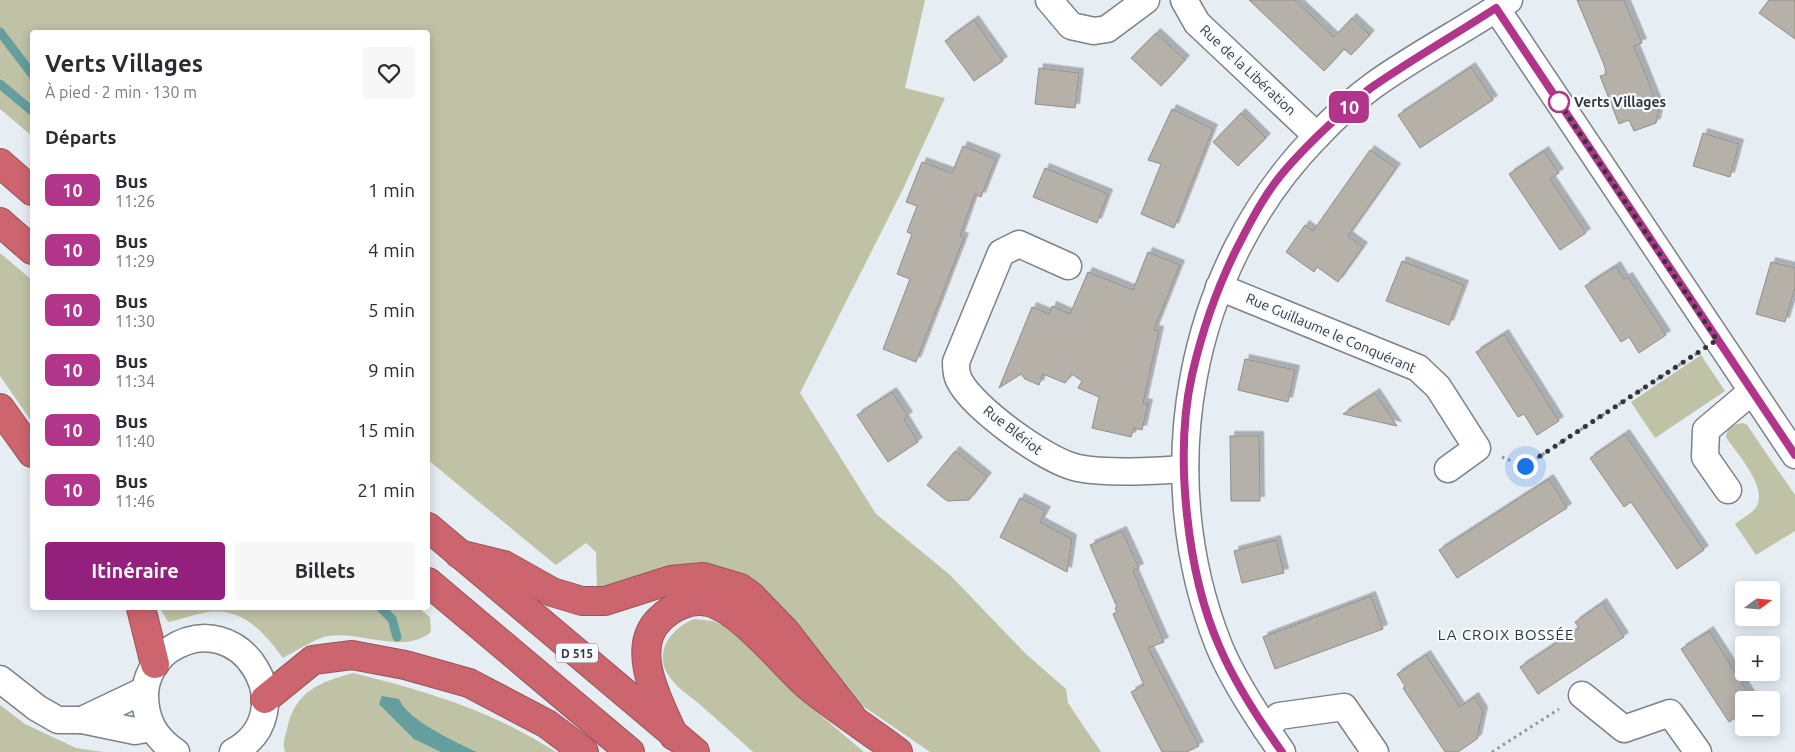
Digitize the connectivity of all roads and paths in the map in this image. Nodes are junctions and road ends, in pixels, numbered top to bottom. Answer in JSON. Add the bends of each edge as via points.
{"nodes":[{"id":1,"x":1049,"y":0,"type":"edge"},
{"id":2,"x":1146,"y":0,"type":"edge"},
{"id":3,"x":1184,"y":0,"type":"edge"},
{"id":4,"x":1502,"y":4,"type":"edge"},
{"id":5,"x":1317,"y":136,"type":"junction"},
{"id":6,"x":0,"y":163,"type":"edge"},
{"id":7,"x":30,"y":189,"type":"edge"},
{"id":8,"x":0,"y":222,"type":"edge"},
{"id":9,"x":30,"y":248,"type":"edge"},
{"id":10,"x":1068,"y":266,"type":"dead end"},
{"id":11,"x":1219,"y":286,"type":"junction"},
{"id":12,"x":1717,"y":340,"type":"junction"},
{"id":13,"x":1751,"y":392,"type":"junction"},
{"id":14,"x":0,"y":408,"type":"edge"},
{"id":15,"x":1478,"y":448,"type":"junction"},
{"id":16,"x":30,"y":451,"type":"edge"},
{"id":17,"x":1795,"y":455,"type":"edge"},
{"id":18,"x":1185,"y":469,"type":"junction"},
{"id":19,"x":1448,"y":469,"type":"dead end"},
{"id":20,"x":1728,"y":490,"type":"dead end"},
{"id":21,"x":430,"y":529,"type":"edge"},
{"id":22,"x":459,"y":554,"type":"junction"},
{"id":23,"x":430,"y":584,"type":"edge"},
{"id":24,"x":142,"y":610,"type":"edge"},
{"id":25,"x":155,"y":664,"type":"junction"},
{"id":26,"x":0,"y":679,"type":"edge"},
{"id":27,"x":145,"y":690,"type":"junction"},
{"id":28,"x":1582,"y":695,"type":"joint"},
{"id":29,"x":265,"y":699,"type":"junction"},
{"id":30,"x":852,"y":717,"type":"junction"},
{"id":31,"x":82,"y":720,"type":"junction"},
{"id":32,"x":152,"y":728,"type":"junction"},
{"id":33,"x":1266,"y":729,"type":"junction"},
{"id":34,"x":260,"y":740,"type":"edge"},
{"id":35,"x":685,"y":744,"type":"edge"},
{"id":36,"x":1694,"y":745,"type":"edge"},
{"id":37,"x":176,"y":752,"type":"edge"},
{"id":38,"x":233,"y":752,"type":"edge"},
{"id":39,"x":584,"y":752,"type":"edge"},
{"id":40,"x":630,"y":752,"type":"edge"},
{"id":41,"x":898,"y":752,"type":"edge"},
{"id":42,"x":1282,"y":752,"type":"edge"},
{"id":43,"x":1375,"y":752,"type":"edge"},
{"id":44,"x":1492,"y":752,"type":"edge"}],
"edges":[{"from":1,"to":2,"type":"street","via":[[1072,26],[1094,31],[1107,29]]},
{"from":3,"to":5,"type":"street","name":"Rue de la Libération","via":[[1197,23]]},
{"from":4,"to":5,"type":"street","via":[[1373,86]]},
{"from":4,"to":12,"type":"street"},
{"from":5,"to":11,"type":"street","via":[[1280,176],[1254,215]]},
{"from":6,"to":7,"type":"highway"},
{"from":8,"to":9,"type":"highway"},
{"from":10,"to":18,"type":"street","name":"Rue Blériot","via":[[1019,244],[1001,253],[956,362],[959,382],[1008,429],[1058,461],[1088,469]]},
{"from":11,"to":15,"type":"street","name":"Rue Guillaume le Conquérant","via":[[1418,368],[1438,386]]},
{"from":11,"to":18,"type":"street","via":[[1192,376],[1186,417]]},
{"from":12,"to":13,"type":"street"},
{"from":12,"to":15,"type":"path","via":[[1525,466]]},
{"from":13,"to":17,"type":"street"},
{"from":13,"to":20,"type":"street","via":[[1706,430],[1705,457]]},
{"from":14,"to":16,"type":"highway"},
{"from":15,"to":19,"type":"street"},
{"from":18,"to":33,"type":"street","via":[[1190,540],[1205,606],[1220,649]]},
{"from":21,"to":22,"type":"highway","number":"D 515"},
{"from":22,"to":30,"type":"highway","via":[[504,565],[552,592],[582,601],[605,601],[670,580],[703,577],[740,588],[785,631]]},
{"from":22,"to":35,"type":"highway","number":"D 515"},
{"from":23,"to":40,"type":"highway"},
{"from":24,"to":25,"type":"highway"},
{"from":25,"to":27,"type":"street"},
{"from":25,"to":29,"type":"street","via":[[178,644],[201,638],[218,640],[246,654],[259,673]]},
{"from":26,"to":31,"type":"street","via":[[58,720]]},
{"from":27,"to":31,"type":"street"},
{"from":27,"to":32,"type":"street","via":[[145,708]]},
{"from":28,"to":36,"type":"street","via":[[1624,729],[1670,713]]},
{"from":28,"to":44,"type":"path"},
{"from":29,"to":34,"type":"street"},
{"from":29,"to":39,"type":"highway","via":[[313,660],[352,655],[405,665],[469,683],[547,724]]},
{"from":30,"to":35,"type":"highway","via":[[810,687],[725,609],[699,601],[678,606],[657,621],[650,634],[645,659],[649,679]]},
{"from":30,"to":41,"type":"highway"},
{"from":31,"to":32,"type":"street","via":[[134,731]]},
{"from":32,"to":37,"type":"street"},
{"from":33,"to":42,"type":"street"},
{"from":33,"to":43,"type":"street","via":[[1279,716],[1344,707]]},
{"from":34,"to":38,"type":"street","via":[[247,742]]}]}
